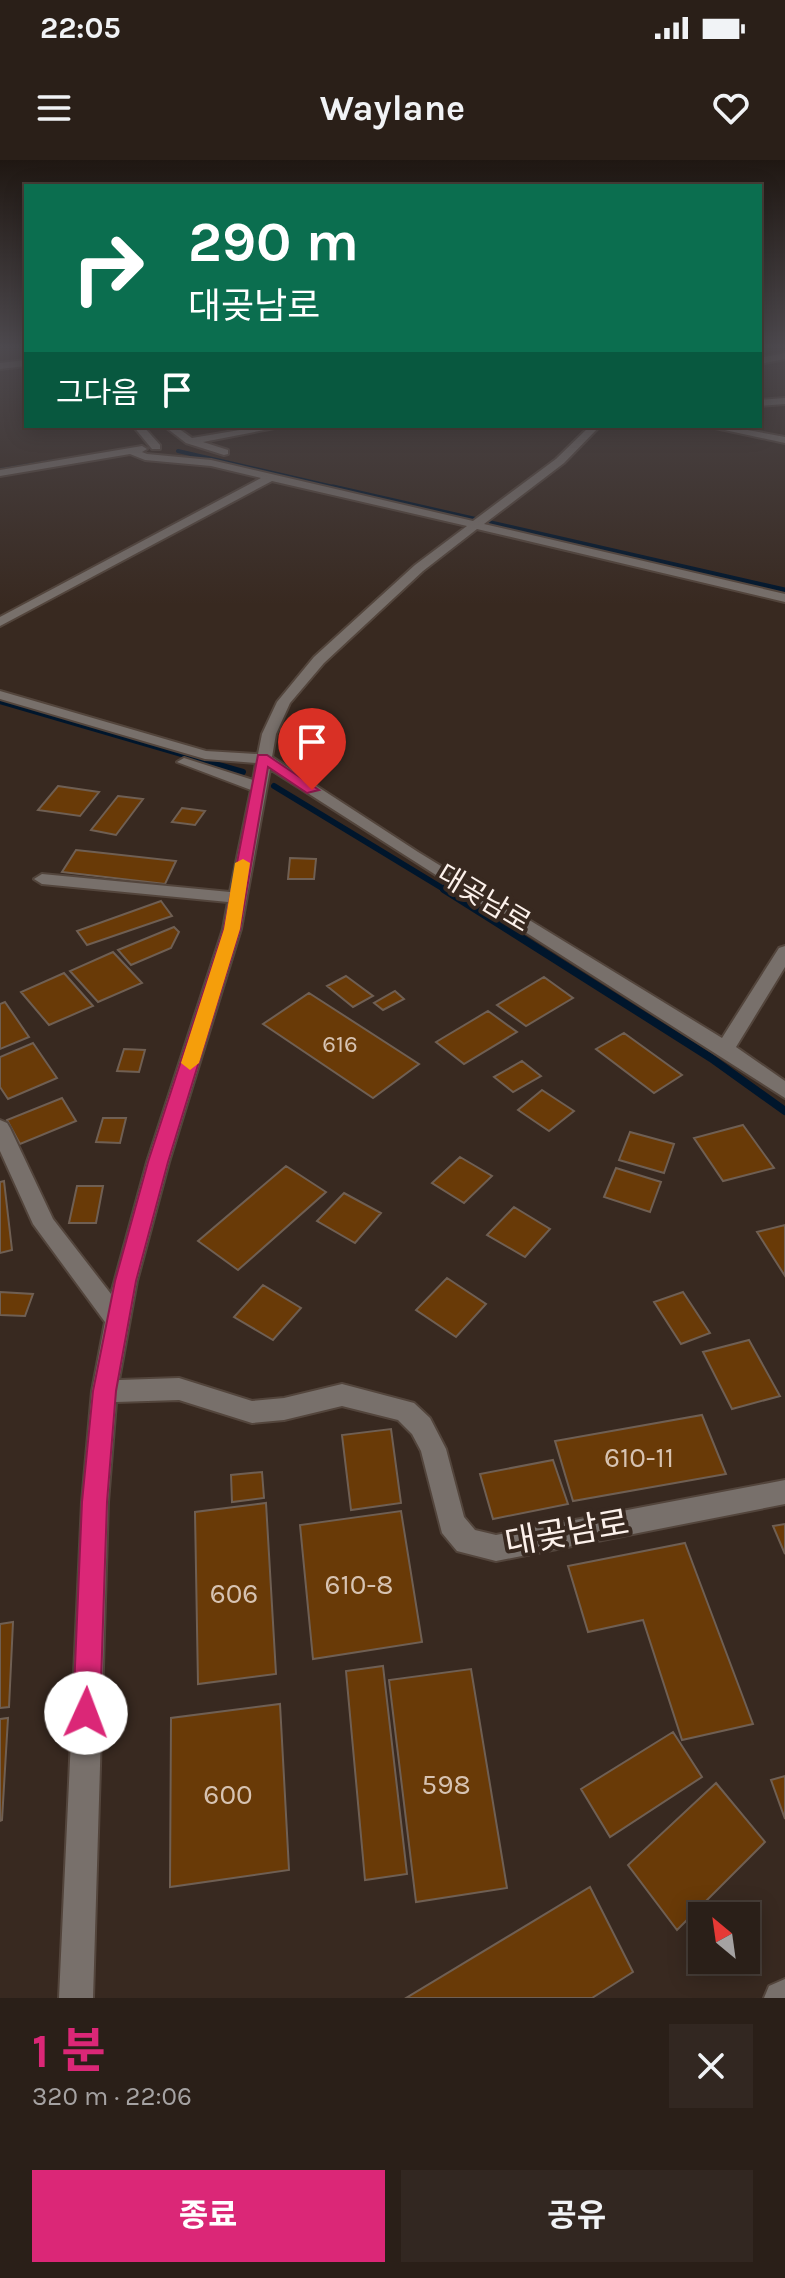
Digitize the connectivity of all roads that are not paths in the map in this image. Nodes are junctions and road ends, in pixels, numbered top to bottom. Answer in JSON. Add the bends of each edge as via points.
{"nodes":[{"id":1,"x":144,"y":433,"type":"edge"},
{"id":2,"x":176,"y":433,"type":"edge"},
{"id":3,"x":240,"y":433,"type":"edge"},
{"id":4,"x":590,"y":433,"type":"edge"},
{"id":5,"x":753,"y":433,"type":"edge"},
{"id":6,"x":785,"y":440,"type":"edge"},
{"id":7,"x":186,"y":442,"type":"junction"},
{"id":8,"x":156,"y":447,"type":"junction"},
{"id":9,"x":131,"y":451,"type":"junction"},
{"id":10,"x":238,"y":456,"type":"dead end"},
{"id":11,"x":0,"y":473,"type":"edge"},
{"id":12,"x":271,"y":477,"type":"junction"},
{"id":13,"x":480,"y":518,"type":"junction"},
{"id":14,"x":785,"y":598,"type":"edge"},
{"id":15,"x":0,"y":622,"type":"edge"},
{"id":16,"x":0,"y":695,"type":"edge"},
{"id":17,"x":0,"y":707,"type":"edge"},
{"id":18,"x":263,"y":758,"type":"junction"},
{"id":19,"x":257,"y":787,"type":"junction"},
{"id":20,"x":42,"y":879,"type":"dead end"},
{"id":21,"x":236,"y":898,"type":"junction"},
{"id":22,"x":785,"y":952,"type":"edge"},
{"id":23,"x":725,"y":1049,"type":"junction"},
{"id":24,"x":785,"y":1091,"type":"edge"},
{"id":25,"x":0,"y":1128,"type":"edge"},
{"id":26,"x":118,"y":1321,"type":"junction"},
{"id":27,"x":104,"y":1391,"type":"junction"},
{"id":28,"x":785,"y":1492,"type":"edge"},
{"id":29,"x":76,"y":1998,"type":"edge"}],
"edges":[{"from":1,"to":8,"type":"street"},
{"from":2,"to":7,"type":"street"},
{"from":3,"to":7,"type":"street"},
{"from":4,"to":13,"type":"street"},
{"from":5,"to":6,"type":"street"},
{"from":7,"to":8,"type":"street"},
{"from":7,"to":10,"type":"street"},
{"from":8,"to":9,"type":"street"},
{"from":9,"to":11,"type":"street"},
{"from":9,"to":12,"type":"street"},
{"from":12,"to":13,"type":"street"},
{"from":12,"to":15,"type":"street"},
{"from":13,"to":14,"type":"street"},
{"from":13,"to":18,"type":"street","via":[[300,679],[269,734]]},
{"from":16,"to":18,"type":"street","via":[[205,755]]},
{"from":17,"to":19,"type":"street"},
{"from":18,"to":19,"type":"street"},
{"from":18,"to":23,"type":"street","name":"대곶남로"},
{"from":19,"to":21,"type":"street"},
{"from":20,"to":21,"type":"street"},
{"from":21,"to":26,"type":"street","via":[[221,970],[158,1162]]},
{"from":22,"to":23,"type":"street"},
{"from":23,"to":24,"type":"street","name":"대곶남로"},
{"from":25,"to":26,"type":"street","via":[[44,1224]]},
{"from":26,"to":27,"type":"street"},
{"from":27,"to":28,"type":"street","name":"대곶남로","via":[[179,1389],[252,1412],[342,1395],[405,1411],[433,1449],[452,1524],[467,1542],[496,1548]]},
{"from":27,"to":29,"type":"street"}]}
